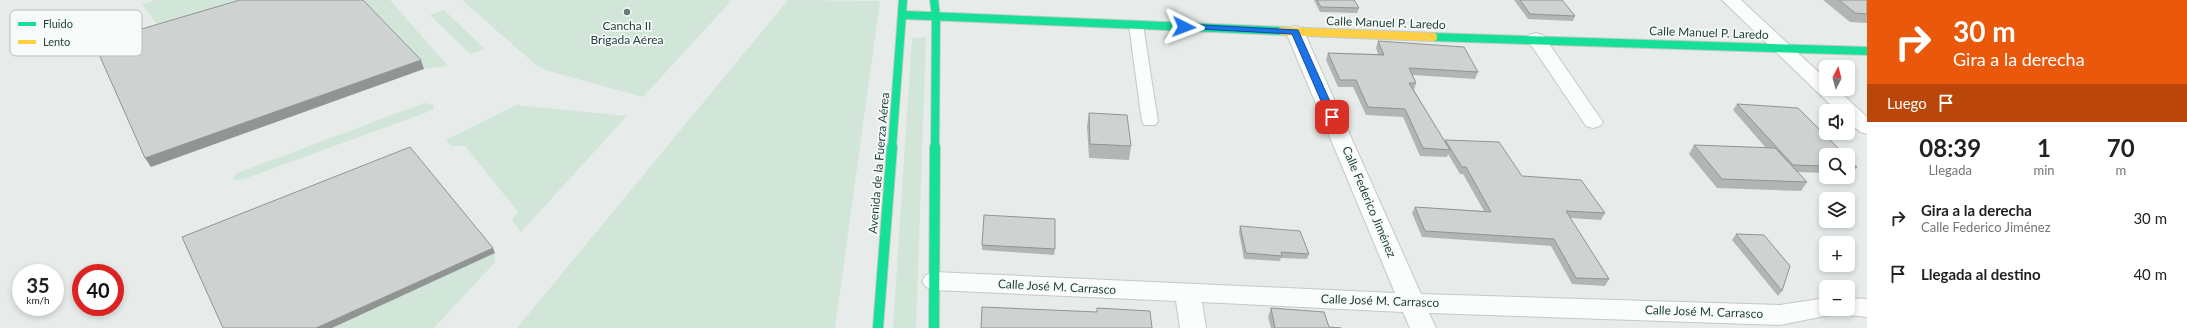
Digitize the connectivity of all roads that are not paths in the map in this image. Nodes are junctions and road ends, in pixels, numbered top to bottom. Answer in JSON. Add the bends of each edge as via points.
{"nodes":[{"id":1,"x":904,"y":0,"type":"edge"},
{"id":2,"x":934,"y":0,"type":"edge"},
{"id":3,"x":1731,"y":0,"type":"edge"},
{"id":4,"x":904,"y":15,"type":"junction"},
{"id":5,"x":936,"y":16,"type":"junction"},
{"id":6,"x":1136,"y":25,"type":"junction"},
{"id":7,"x":1295,"y":32,"type":"junction"},
{"id":8,"x":1536,"y":39,"type":"junction"},
{"id":9,"x":1782,"y":48,"type":"junction"},
{"id":10,"x":1867,"y":51,"type":"edge"},
{"id":11,"x":1150,"y":122,"type":"dead end"},
{"id":12,"x":1593,"y":122,"type":"dead end"},
{"id":13,"x":1867,"y":128,"type":"edge"},
{"id":14,"x":935,"y":281,"type":"junction"},
{"id":15,"x":1187,"y":293,"type":"junction"},
{"id":16,"x":1413,"y":303,"type":"junction"},
{"id":17,"x":1855,"y":307,"type":"edge"},
{"id":18,"x":1819,"y":308,"type":"edge"},
{"id":19,"x":1867,"y":308,"type":"edge"},
{"id":20,"x":878,"y":328,"type":"edge"},
{"id":21,"x":934,"y":328,"type":"edge"},
{"id":22,"x":1193,"y":328,"type":"edge"},
{"id":23,"x":1424,"y":328,"type":"edge"}],
"edges":[{"from":1,"to":4,"type":"main road","name":"Avenida de la Fuerza Aérea"},
{"from":2,"to":5,"type":"main road"},
{"from":3,"to":9,"type":"street"},
{"from":4,"to":5,"type":"main road","name":"Calle Manuel P. Laredo"},
{"from":4,"to":20,"type":"main road","name":"Avenida de la Fuerza Aérea"},
{"from":5,"to":6,"type":"main road","name":"Calle Manuel P. Laredo"},
{"from":5,"to":14,"type":"main road"},
{"from":6,"to":7,"type":"main road","name":"Calle Manuel P. Laredo"},
{"from":6,"to":11,"type":"lane"},
{"from":7,"to":8,"type":"main road","name":"Calle Manuel P. Laredo"},
{"from":7,"to":16,"type":"street","name":"Calle Federico Jiménez"},
{"from":8,"to":9,"type":"main road","name":"Calle Manuel P. Laredo"},
{"from":8,"to":12,"type":"street"},
{"from":9,"to":10,"type":"main road","name":"Calle Manuel P. Laredo"},
{"from":9,"to":13,"type":"street"},
{"from":14,"to":15,"type":"street","name":"Calle José M. Carrasco"},
{"from":14,"to":21,"type":"main road"},
{"from":15,"to":16,"type":"street","name":"Calle José M. Carrasco"},
{"from":15,"to":22,"type":"street"},
{"from":16,"to":18,"type":"street","name":"Calle José M. Carrasco","via":[[1780,315]]},
{"from":16,"to":23,"type":"street","name":"Calle Federico Jiménez"},
{"from":17,"to":19,"type":"street"}]}
